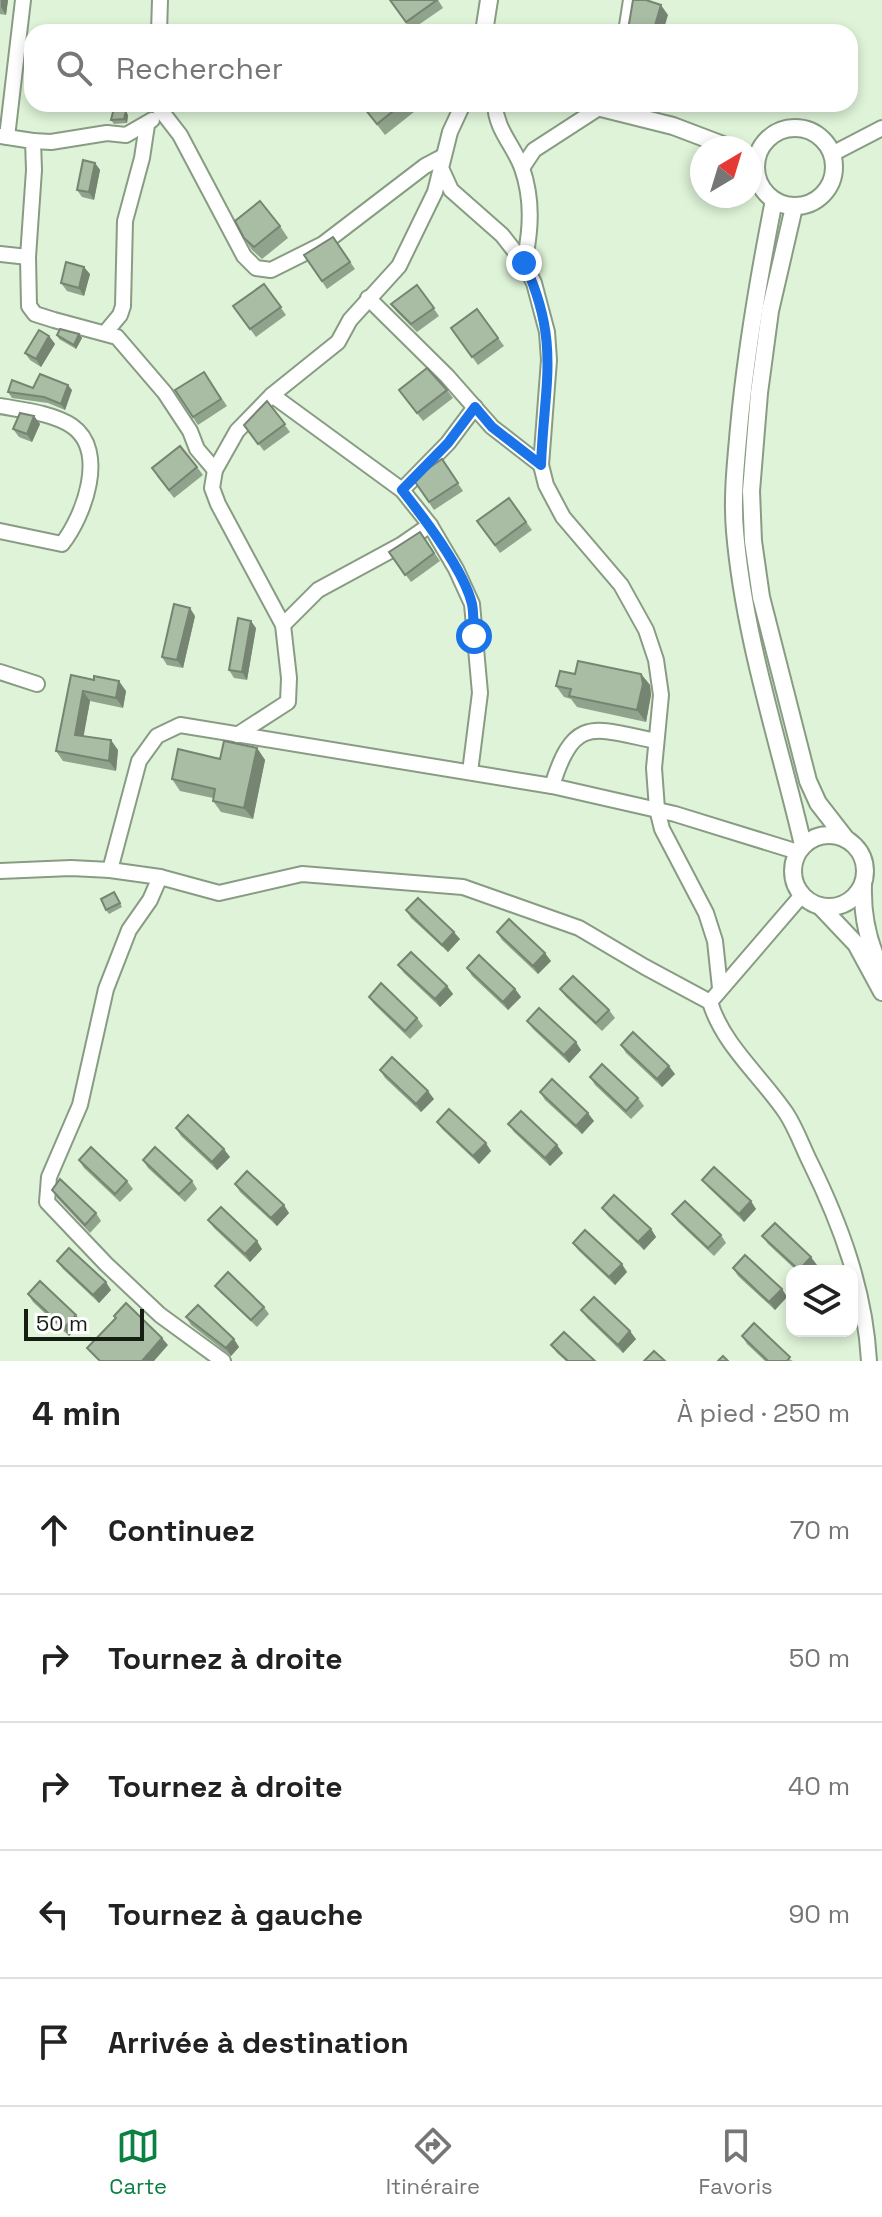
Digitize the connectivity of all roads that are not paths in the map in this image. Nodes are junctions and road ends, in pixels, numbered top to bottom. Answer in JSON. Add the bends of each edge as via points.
{"nodes":[{"id":1,"x":23,"y":0,"type":"edge"},
{"id":2,"x":160,"y":0,"type":"edge"},
{"id":3,"x":489,"y":0,"type":"edge"},
{"id":4,"x":631,"y":0,"type":"edge"},
{"id":5,"x":159,"y":24,"type":"edge"},
{"id":6,"x":485,"y":24,"type":"edge"},
{"id":7,"x":627,"y":24,"type":"edge"},
{"id":8,"x":155,"y":112,"type":"edge"},
{"id":9,"x":161,"y":112,"type":"edge"},
{"id":10,"x":460,"y":112,"type":"edge"},
{"id":11,"x":497,"y":112,"type":"edge"},
{"id":12,"x":587,"y":112,"type":"edge"},
{"id":13,"x":622,"y":112,"type":"edge"},
{"id":14,"x":147,"y":125,"type":"junction"},
{"id":15,"x":882,"y":128,"type":"edge"},
{"id":16,"x":4,"y":136,"type":"edge"},
{"id":17,"x":699,"y":136,"type":"edge"},
{"id":18,"x":33,"y":141,"type":"junction"},
{"id":19,"x":762,"y":145,"type":"edge"},
{"id":20,"x":832,"y":154,"type":"junction"},
{"id":21,"x":441,"y":162,"type":"junction"},
{"id":22,"x":522,"y":168,"type":"junction"},
{"id":23,"x":762,"y":189,"type":"edge"},
{"id":24,"x":774,"y":200,"type":"junction"},
{"id":25,"x":794,"y":207,"type":"junction"},
{"id":26,"x":0,"y":254,"type":"edge"},
{"id":27,"x":28,"y":257,"type":"junction"},
{"id":28,"x":524,"y":263,"type":"junction"},
{"id":29,"x":368,"y":298,"type":"junction"},
{"id":30,"x":105,"y":333,"type":"junction"},
{"id":31,"x":272,"y":395,"type":"junction"},
{"id":32,"x":0,"y":406,"type":"edge"},
{"id":33,"x":475,"y":407,"type":"junction"},
{"id":34,"x":541,"y":465,"type":"junction"},
{"id":35,"x":215,"y":470,"type":"junction"},
{"id":36,"x":402,"y":490,"type":"junction"},
{"id":37,"x":430,"y":525,"type":"junction"},
{"id":38,"x":0,"y":531,"type":"edge"},
{"id":39,"x":283,"y":625,"type":"junction"},
{"id":40,"x":0,"y":672,"type":"edge"},
{"id":41,"x":37,"y":684,"type":"dead end"},
{"id":42,"x":237,"y":735,"type":"junction"},
{"id":43,"x":656,"y":741,"type":"junction"},
{"id":44,"x":470,"y":772,"type":"junction"},
{"id":45,"x":552,"y":786,"type":"junction"},
{"id":46,"x":657,"y":809,"type":"junction"},
{"id":47,"x":846,"y":839,"type":"junction"},
{"id":48,"x":800,"y":849,"type":"junction"},
{"id":49,"x":110,"y":870,"type":"junction"},
{"id":50,"x":0,"y":871,"type":"edge"},
{"id":51,"x":160,"y":877,"type":"junction"},
{"id":52,"x":863,"y":885,"type":"junction"},
{"id":53,"x":802,"y":895,"type":"junction"},
{"id":54,"x":820,"y":906,"type":"junction"},
{"id":55,"x":882,"y":972,"type":"edge"},
{"id":56,"x":720,"y":988,"type":"junction"},
{"id":57,"x":882,"y":992,"type":"edge"},
{"id":58,"x":710,"y":1002,"type":"junction"},
{"id":59,"x":223,"y":1361,"type":"edge"},
{"id":60,"x":869,"y":1361,"type":"edge"}],
"edges":[{"from":1,"to":16,"type":"street"},
{"from":2,"to":5,"type":"street"},
{"from":3,"to":6,"type":"street"},
{"from":4,"to":7,"type":"street"},
{"from":8,"to":14,"type":"street"},
{"from":9,"to":21,"type":"street","via":[[180,135],[244,256],[256,268],[271,270],[323,244],[425,166]]},
{"from":10,"to":21,"type":"street"},
{"from":11,"to":22,"type":"street","via":[[501,132]]},
{"from":12,"to":22,"type":"street","via":[[534,150]]},
{"from":13,"to":17,"type":"street"},
{"from":14,"to":18,"type":"street","via":[[126,135]]},
{"from":14,"to":30,"type":"street","via":[[125,221],[123,306]]},
{"from":15,"to":20,"type":"street"},
{"from":16,"to":18,"type":"street"},
{"from":18,"to":27,"type":"street"},
{"from":19,"to":20,"type":"street","via":[[771,135],[798,128],[813,132]]},
{"from":20,"to":25,"type":"street","via":[[827,190]]},
{"from":21,"to":28,"type":"street","via":[[451,190],[502,235]]},
{"from":21,"to":29,"type":"street","via":[[435,192],[399,266]]},
{"from":22,"to":28,"type":"street","via":[[531,209]]},
{"from":23,"to":24,"type":"street"},
{"from":24,"to":25,"type":"street"},
{"from":24,"to":48,"type":"street","via":[[744,368],[735,528],[742,584]]},
{"from":25,"to":47,"type":"street","via":[[770,311],[759,393],[751,491],[753,541],[761,597],[808,781]]},
{"from":26,"to":27,"type":"street"},
{"from":27,"to":30,"type":"street","via":[[29,306],[35,314]]},
{"from":28,"to":34,"type":"street","via":[[547,332]]},
{"from":29,"to":31,"type":"street","via":[[338,342]]},
{"from":29,"to":33,"type":"street"},
{"from":30,"to":35,"type":"street","via":[[117,337],[165,393]]},
{"from":31,"to":35,"type":"street","via":[[237,431]]},
{"from":31,"to":36,"type":"street"},
{"from":32,"to":38,"type":"street","via":[[70,424],[85,437],[91,452],[77,522],[62,544]]},
{"from":33,"to":34,"type":"street"},
{"from":33,"to":36,"type":"street"},
{"from":34,"to":43,"type":"street","via":[[563,517],[621,585],[646,630],[661,695]]},
{"from":35,"to":39,"type":"street","via":[[212,488],[218,504]]},
{"from":36,"to":37,"type":"street"},
{"from":37,"to":39,"type":"street","via":[[318,590]]},
{"from":37,"to":44,"type":"street","via":[[472,604],[480,693]]},
{"from":39,"to":42,"type":"street","via":[[288,702]]},
{"from":40,"to":41,"type":"street"},
{"from":42,"to":44,"type":"street"},
{"from":42,"to":49,"type":"street","via":[[180,725],[157,736],[139,761]]},
{"from":43,"to":45,"type":"street","via":[[596,728],[574,738]]},
{"from":43,"to":46,"type":"street"},
{"from":44,"to":45,"type":"street"},
{"from":45,"to":46,"type":"street"},
{"from":46,"to":48,"type":"street"},
{"from":46,"to":56,"type":"street","via":[[662,829],[706,913]]},
{"from":47,"to":48,"type":"street","via":[[816,837]]},
{"from":47,"to":52,"type":"street","via":[[863,859]]},
{"from":48,"to":53,"type":"street","via":[[793,873]]},
{"from":49,"to":50,"type":"street"},
{"from":49,"to":51,"type":"street"},
{"from":51,"to":58,"type":"street","via":[[219,893],[302,874],[463,887],[579,928]]},
{"from":51,"to":59,"type":"street","via":[[129,930],[106,989],[80,1105],[49,1177],[47,1202],[160,1315]]},
{"from":52,"to":54,"type":"street","via":[[846,904]]},
{"from":52,"to":55,"type":"street","via":[[868,937]]},
{"from":53,"to":54,"type":"street"},
{"from":53,"to":56,"type":"street"},
{"from":54,"to":57,"type":"street","via":[[856,944]]},
{"from":56,"to":58,"type":"street"},
{"from":58,"to":60,"type":"street","via":[[727,1040],[790,1119],[834,1210],[859,1288]]}]}
